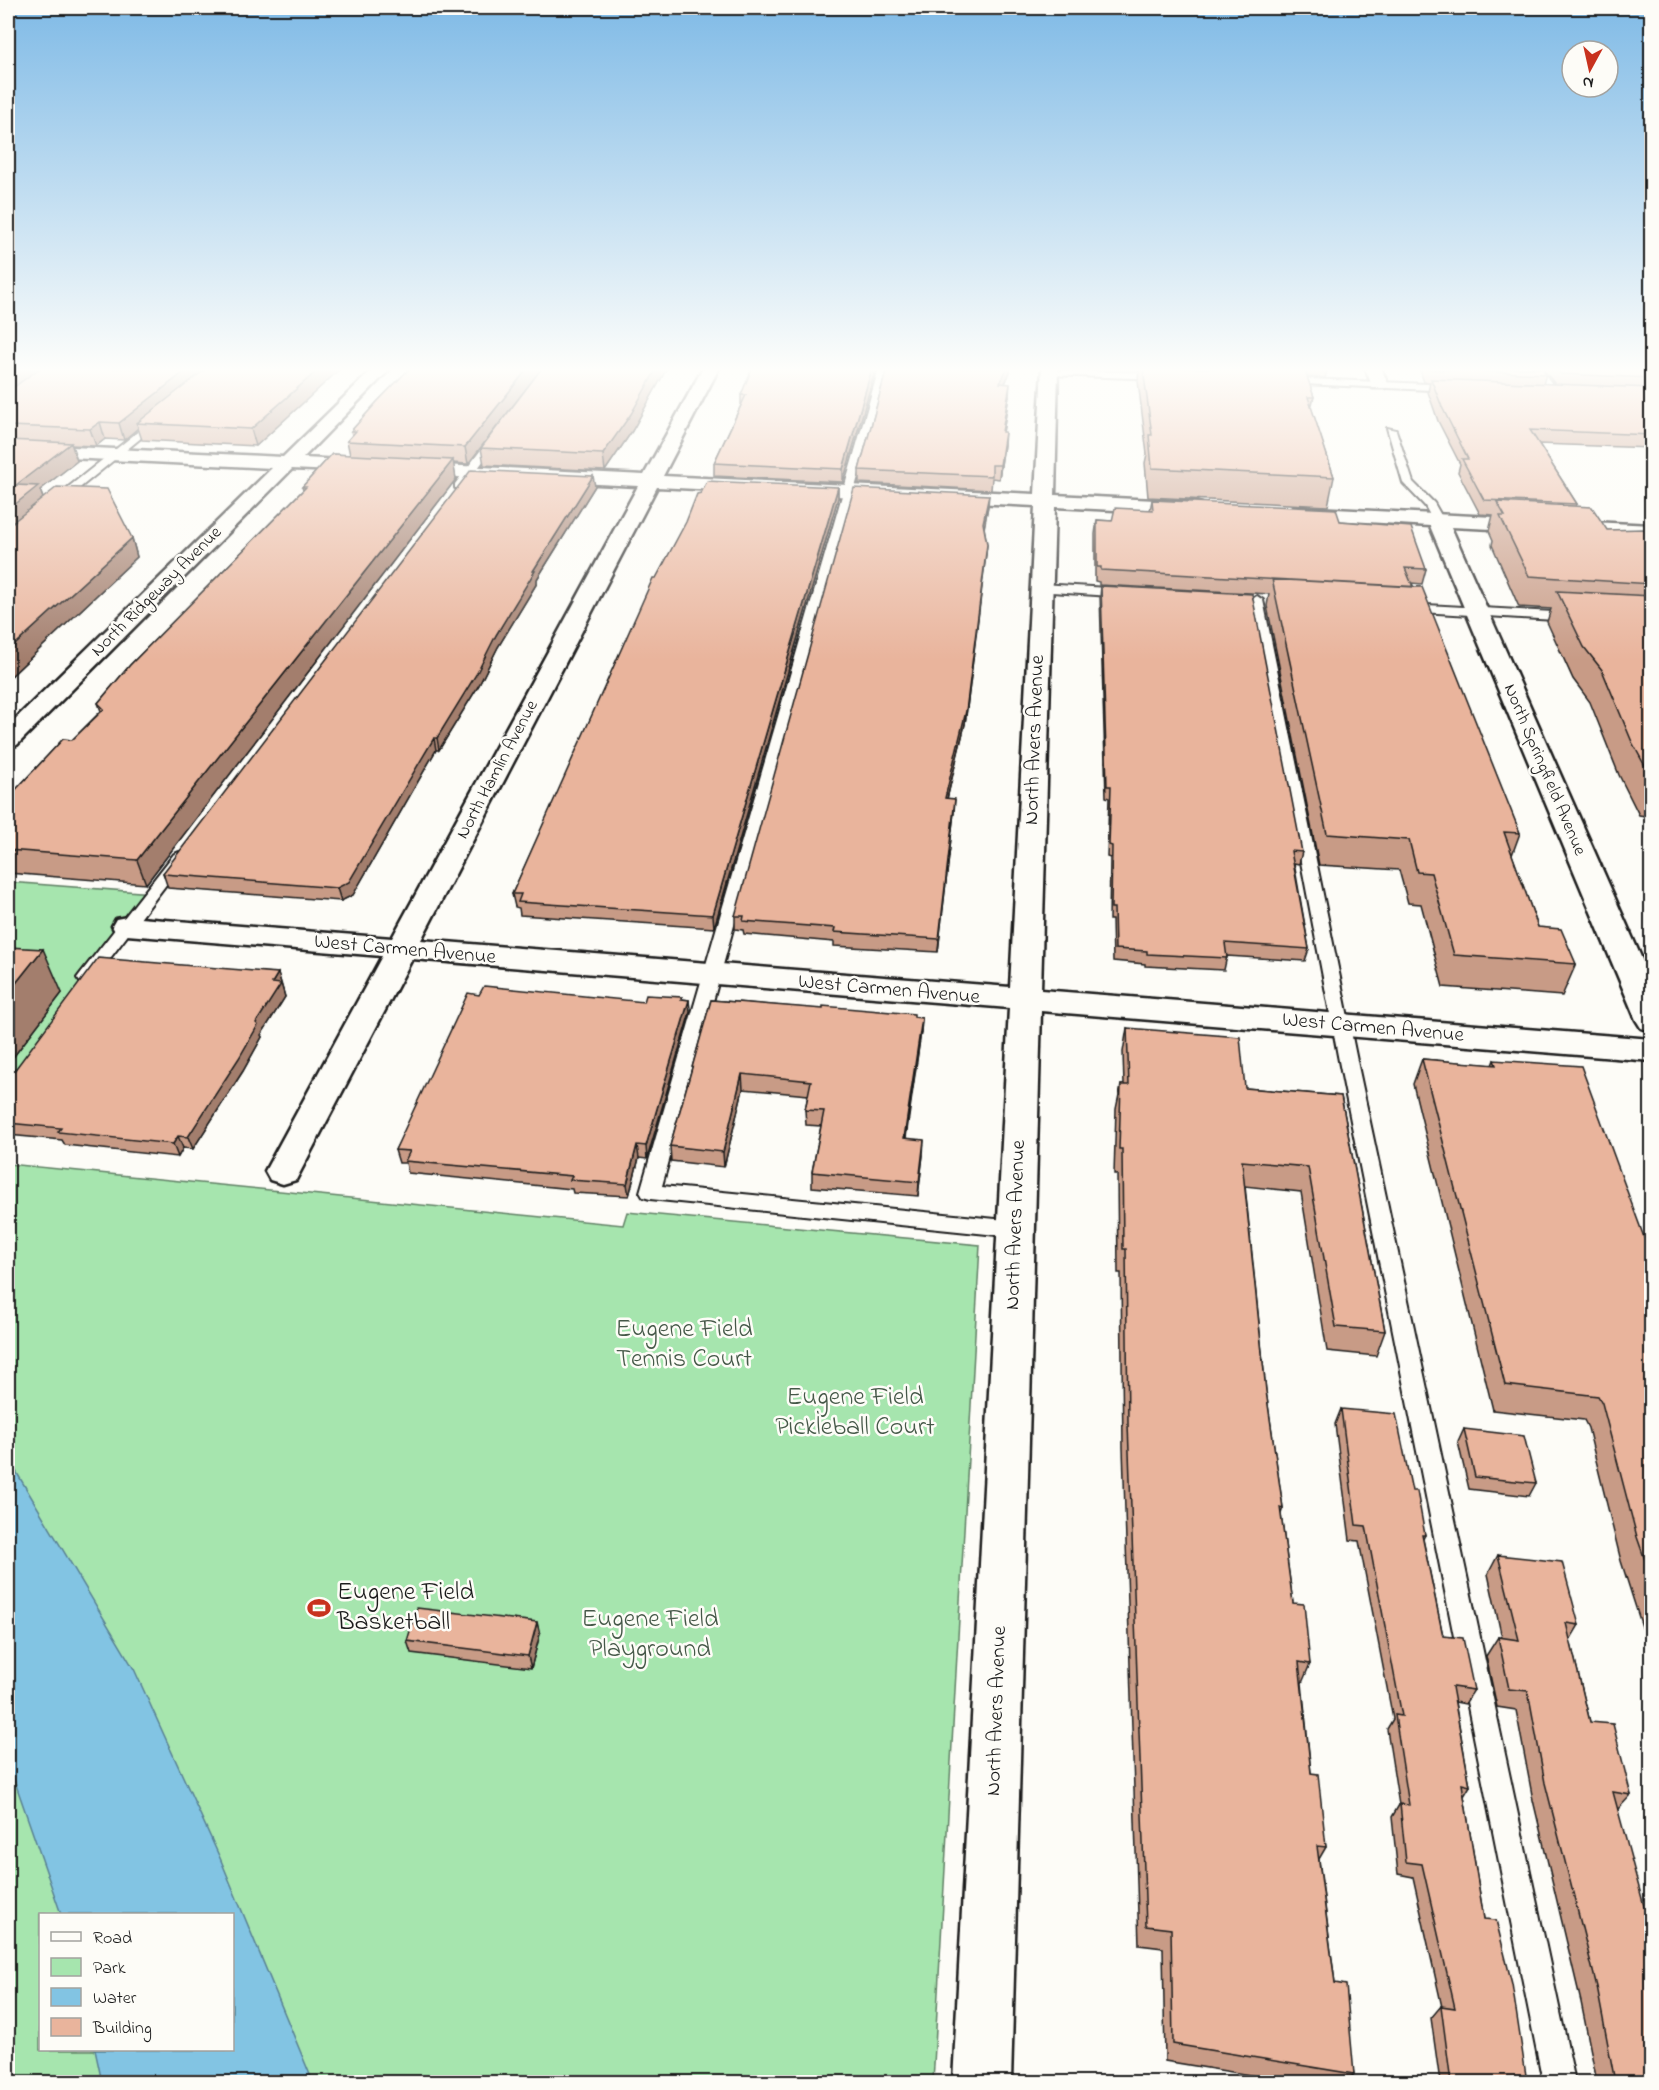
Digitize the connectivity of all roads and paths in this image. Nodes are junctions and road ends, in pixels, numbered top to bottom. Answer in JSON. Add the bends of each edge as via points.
{"nodes":[{"id":1,"x":101,"y":466,"type":"edge"},
{"id":2,"x":286,"y":466,"type":"edge"},
{"id":3,"x":340,"y":466,"type":"edge"},
{"id":4,"x":475,"y":466,"type":"edge"},
{"id":5,"x":660,"y":466,"type":"edge"},
{"id":6,"x":855,"y":466,"type":"edge"},
{"id":7,"x":1045,"y":466,"type":"edge"},
{"id":8,"x":1402,"y":466,"type":"edge"},
{"id":9,"x":470,"y":472,"type":"junction"},
{"id":10,"x":652,"y":481,"type":"junction"},
{"id":11,"x":848,"y":491,"type":"junction"},
{"id":12,"x":452,"y":496,"type":"edge"},
{"id":13,"x":1044,"y":501,"type":"junction"},
{"id":14,"x":1215,"y":509,"type":"edge"},
{"id":15,"x":44,"y":512,"type":"edge"},
{"id":16,"x":1274,"y":512,"type":"edge"},
{"id":17,"x":1437,"y":519,"type":"junction"},
{"id":18,"x":1652,"y":531,"type":"edge"},
{"id":19,"x":1041,"y":588,"type":"junction"},
{"id":20,"x":1142,"y":594,"type":"edge"},
{"id":21,"x":1257,"y":600,"type":"dead end"},
{"id":22,"x":1395,"y":607,"type":"edge"},
{"id":23,"x":1477,"y":612,"type":"junction"},
{"id":24,"x":1580,"y":617,"type":"edge"},
{"id":25,"x":8,"y":740,"type":"edge"},
{"id":26,"x":187,"y":846,"type":"edge"},
{"id":27,"x":127,"y":926,"type":"junction"},
{"id":28,"x":403,"y":950,"type":"junction"},
{"id":29,"x":711,"y":975,"type":"junction"},
{"id":30,"x":76,"y":991,"type":"edge"},
{"id":31,"x":1024,"y":1000,"type":"junction"},
{"id":32,"x":1652,"y":1020,"type":"edge"},
{"id":33,"x":1341,"y":1025,"type":"junction"},
{"id":34,"x":1652,"y":1050,"type":"edge"},
{"id":35,"x":283,"y":1171,"type":"dead end"},
{"id":36,"x":1016,"y":1229,"type":"junction"},
{"id":37,"x":982,"y":2082,"type":"edge"},
{"id":38,"x":1559,"y":2082,"type":"edge"}],
"edges":[{"from":1,"to":15,"type":"lane"},
{"from":2,"to":25,"type":"street","name":"North Ridgeway Avenue"},
{"from":3,"to":9,"type":"street"},
{"from":4,"to":9,"type":"lane"},
{"from":5,"to":10,"type":"street","name":"North Hamlin Avenue"},
{"from":6,"to":11,"type":"lane"},
{"from":7,"to":13,"type":"street","name":"North Avers Avenue"},
{"from":8,"to":17,"type":"lane","via":[[1408,483],[1430,505]]},
{"from":9,"to":10,"type":"street"},
{"from":9,"to":12,"type":"lane"},
{"from":10,"to":11,"type":"street"},
{"from":10,"to":28,"type":"street","name":"North Hamlin Avenue"},
{"from":11,"to":13,"type":"street"},
{"from":11,"to":29,"type":"lane"},
{"from":13,"to":14,"type":"street"},
{"from":13,"to":19,"type":"street","name":"North Avers Avenue"},
{"from":16,"to":17,"type":"street"},
{"from":17,"to":18,"type":"street"},
{"from":17,"to":23,"type":"street","name":"North Springfield Avenue"},
{"from":19,"to":20,"type":"lane"},
{"from":19,"to":31,"type":"street","name":"North Avers Avenue"},
{"from":21,"to":33,"type":"lane"},
{"from":22,"to":23,"type":"lane"},
{"from":23,"to":24,"type":"lane"},
{"from":23,"to":32,"type":"street","name":"North Springfield Avenue"},
{"from":26,"to":27,"type":"lane"},
{"from":27,"to":28,"type":"street","name":"West Carmen Avenue"},
{"from":27,"to":30,"type":"lane"},
{"from":28,"to":29,"type":"street","name":"West Carmen Avenue"},
{"from":28,"to":35,"type":"street","name":"North Hamlin Avenue"},
{"from":29,"to":31,"type":"street","name":"West Carmen Avenue"},
{"from":29,"to":36,"type":"lane","via":[[650,1192]]},
{"from":31,"to":33,"type":"street","name":"West Carmen Avenue"},
{"from":31,"to":36,"type":"street","name":"North Avers Avenue"},
{"from":33,"to":34,"type":"street","name":"West Carmen Avenue"},
{"from":33,"to":38,"type":"lane"},
{"from":36,"to":37,"type":"street","name":"North Avers Avenue"}]}
